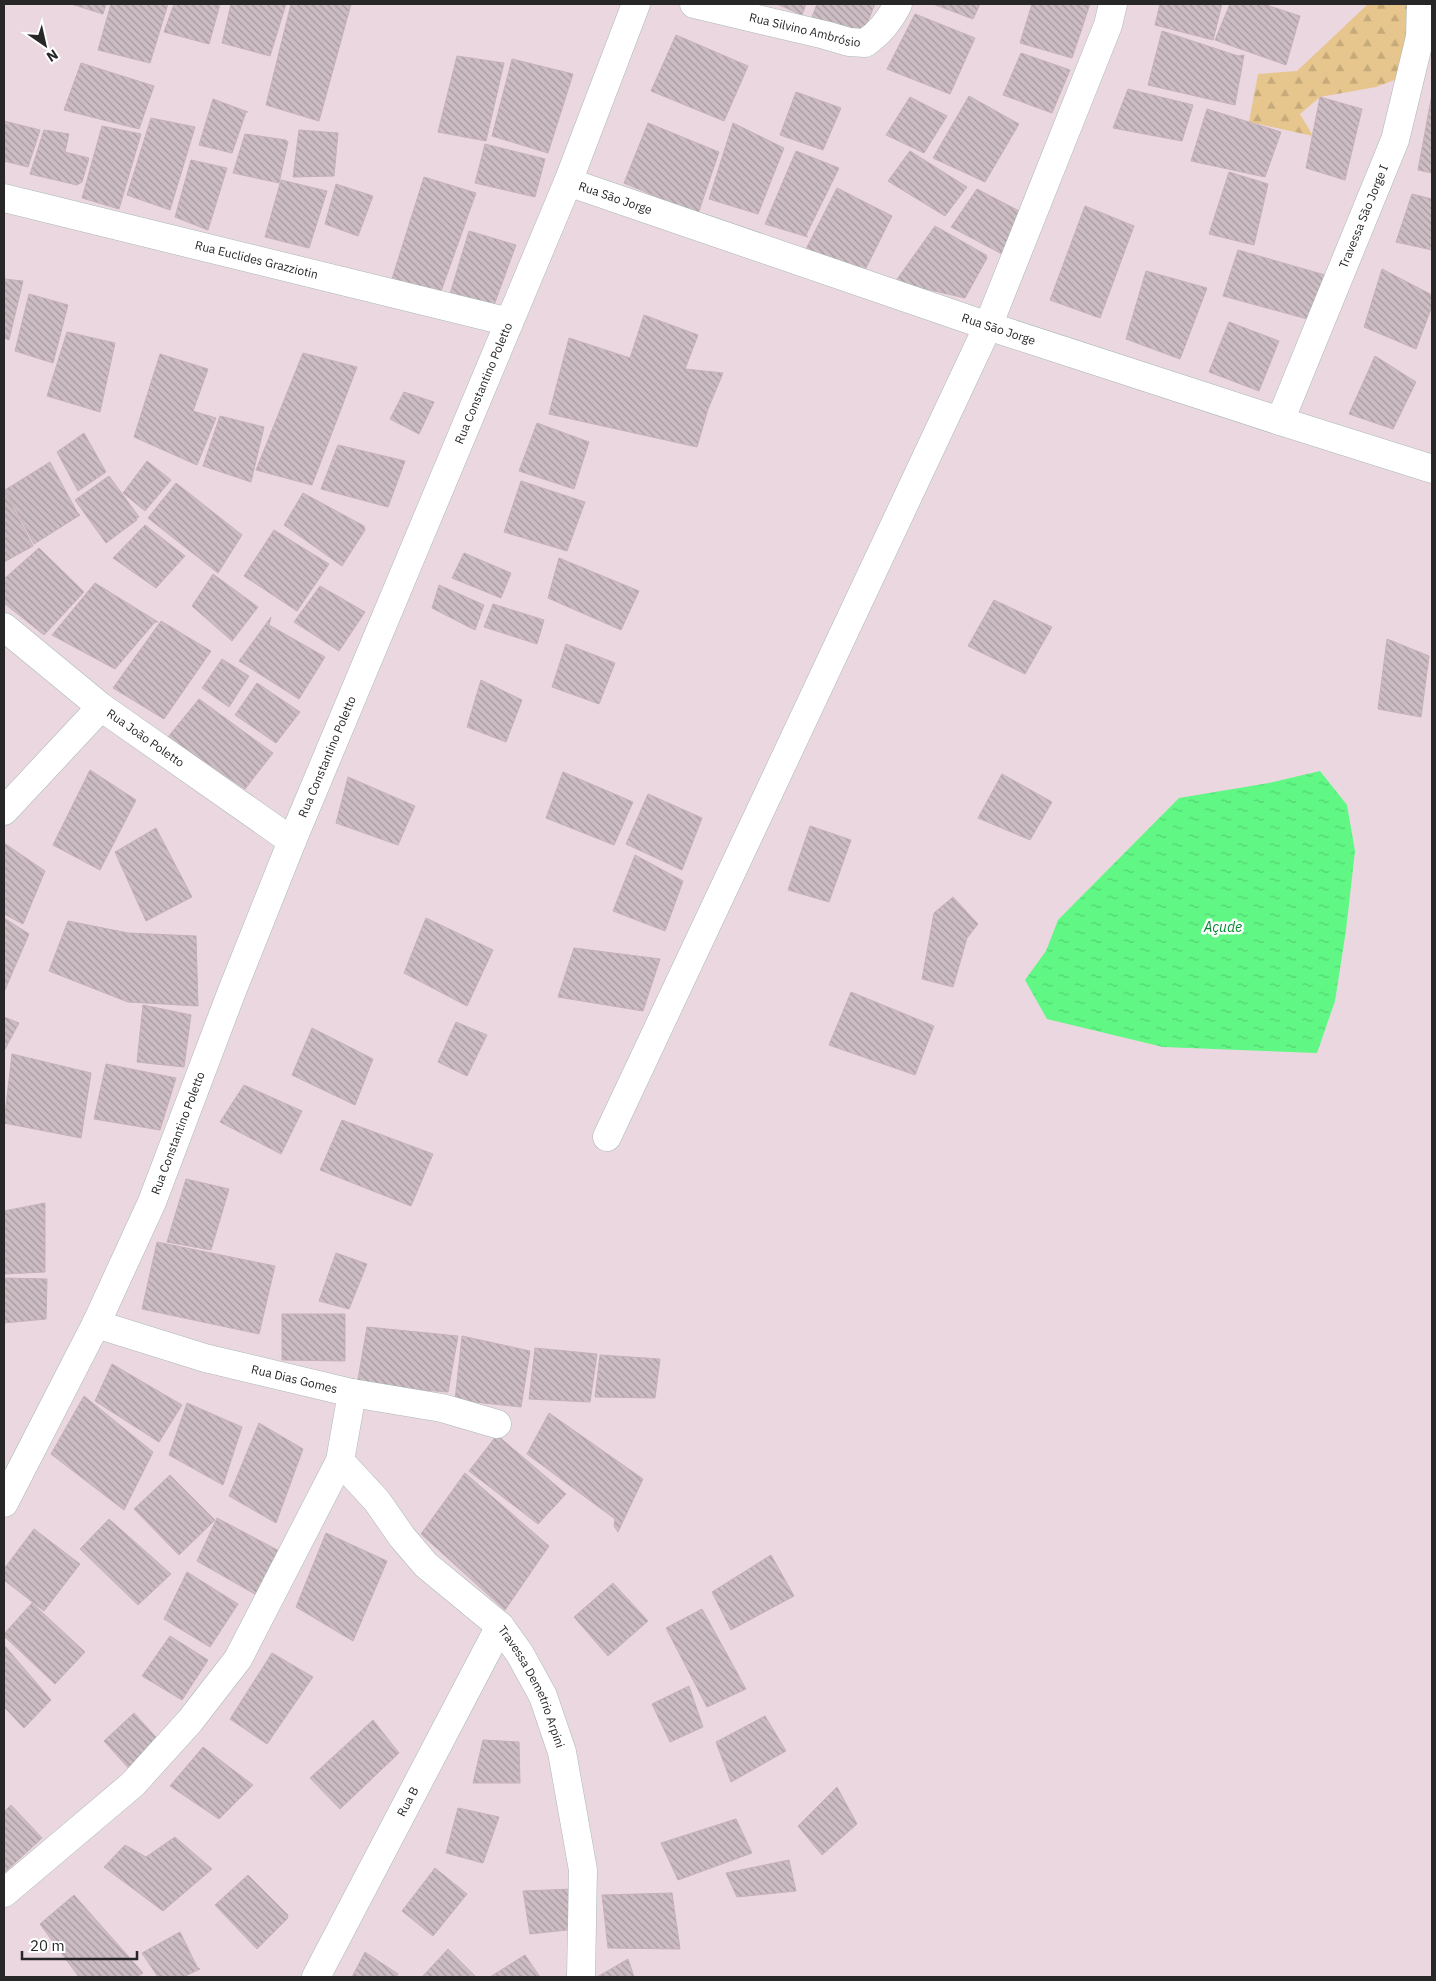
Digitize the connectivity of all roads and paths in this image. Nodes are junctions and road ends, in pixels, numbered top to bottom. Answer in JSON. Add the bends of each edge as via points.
{"nodes":[{"id":1,"x":636,"y":4,"type":"edge"},
{"id":2,"x":694,"y":4,"type":"edge"},
{"id":3,"x":898,"y":4,"type":"edge"},
{"id":4,"x":1113,"y":4,"type":"edge"},
{"id":5,"x":1421,"y":4,"type":"edge"},
{"id":6,"x":568,"y":182,"type":"junction"},
{"id":7,"x":4,"y":198,"type":"edge"},
{"id":8,"x":509,"y":322,"type":"junction"},
{"id":9,"x":988,"y":326,"type":"junction"},
{"id":10,"x":1280,"y":421,"type":"junction"},
{"id":11,"x":1432,"y":468,"type":"edge"},
{"id":12,"x":4,"y":627,"type":"edge"},
{"id":13,"x":101,"y":707,"type":"junction"},
{"id":14,"x":4,"y":811,"type":"edge"},
{"id":15,"x":292,"y":841,"type":"junction"},
{"id":16,"x":607,"y":1137,"type":"dead end"},
{"id":17,"x":96,"y":1324,"type":"junction"},
{"id":18,"x":352,"y":1393,"type":"junction"},
{"id":19,"x":497,"y":1424,"type":"dead end"},
{"id":20,"x":340,"y":1461,"type":"junction"},
{"id":21,"x":4,"y":1502,"type":"edge"},
{"id":22,"x":500,"y":1626,"type":"junction"},
{"id":23,"x":4,"y":1893,"type":"edge"},
{"id":24,"x":316,"y":1977,"type":"edge"},
{"id":25,"x":581,"y":1977,"type":"edge"}],
"edges":[{"from":1,"to":6,"type":"street","name":"Rua Constantino Poletto"},
{"from":2,"to":3,"type":"street","name":"Rua Silvino Ambrósio","via":[[866,44],[892,16]]},
{"from":4,"to":9,"type":"street","via":[[1108,25]]},
{"from":5,"to":10,"type":"street","name":"Travessa São Jorge I","via":[[1420,37],[1396,140]]},
{"from":6,"to":8,"type":"street","name":"Rua Constantino Poletto"},
{"from":6,"to":9,"type":"street","name":"Rua São Jorge"},
{"from":7,"to":8,"type":"street","name":"Rua Euclides Grazziotin"},
{"from":8,"to":15,"type":"street","name":"Rua Constantino Poletto"},
{"from":9,"to":10,"type":"street","name":"Rua São Jorge"},
{"from":9,"to":16,"type":"street"},
{"from":10,"to":11,"type":"street","name":"Rua São Jorge"},
{"from":12,"to":13,"type":"street","name":"Rua João Poletto"},
{"from":13,"to":14,"type":"street"},
{"from":13,"to":15,"type":"street","name":"Rua João Poletto"},
{"from":15,"to":17,"type":"street","name":"Rua Constantino Poletto","via":[[152,1202]]},
{"from":17,"to":18,"type":"street","name":"Rua Dias Gomes","via":[[206,1358]]},
{"from":17,"to":21,"type":"street","name":"Rua Constantino Poletto"},
{"from":18,"to":19,"type":"street","name":"Rua Dias Gomes","via":[[442,1408]]},
{"from":18,"to":20,"type":"street"},
{"from":20,"to":22,"type":"street","name":"Travessa Demetrio Arpini","via":[[377,1501],[426,1565]]},
{"from":20,"to":23,"type":"street","via":[[238,1659],[190,1721],[133,1784]]},
{"from":22,"to":24,"type":"street","name":"Rua B"},
{"from":22,"to":25,"type":"street","name":"Travessa Demetrio Arpini","via":[[544,1696],[562,1752],[583,1870]]}]}
